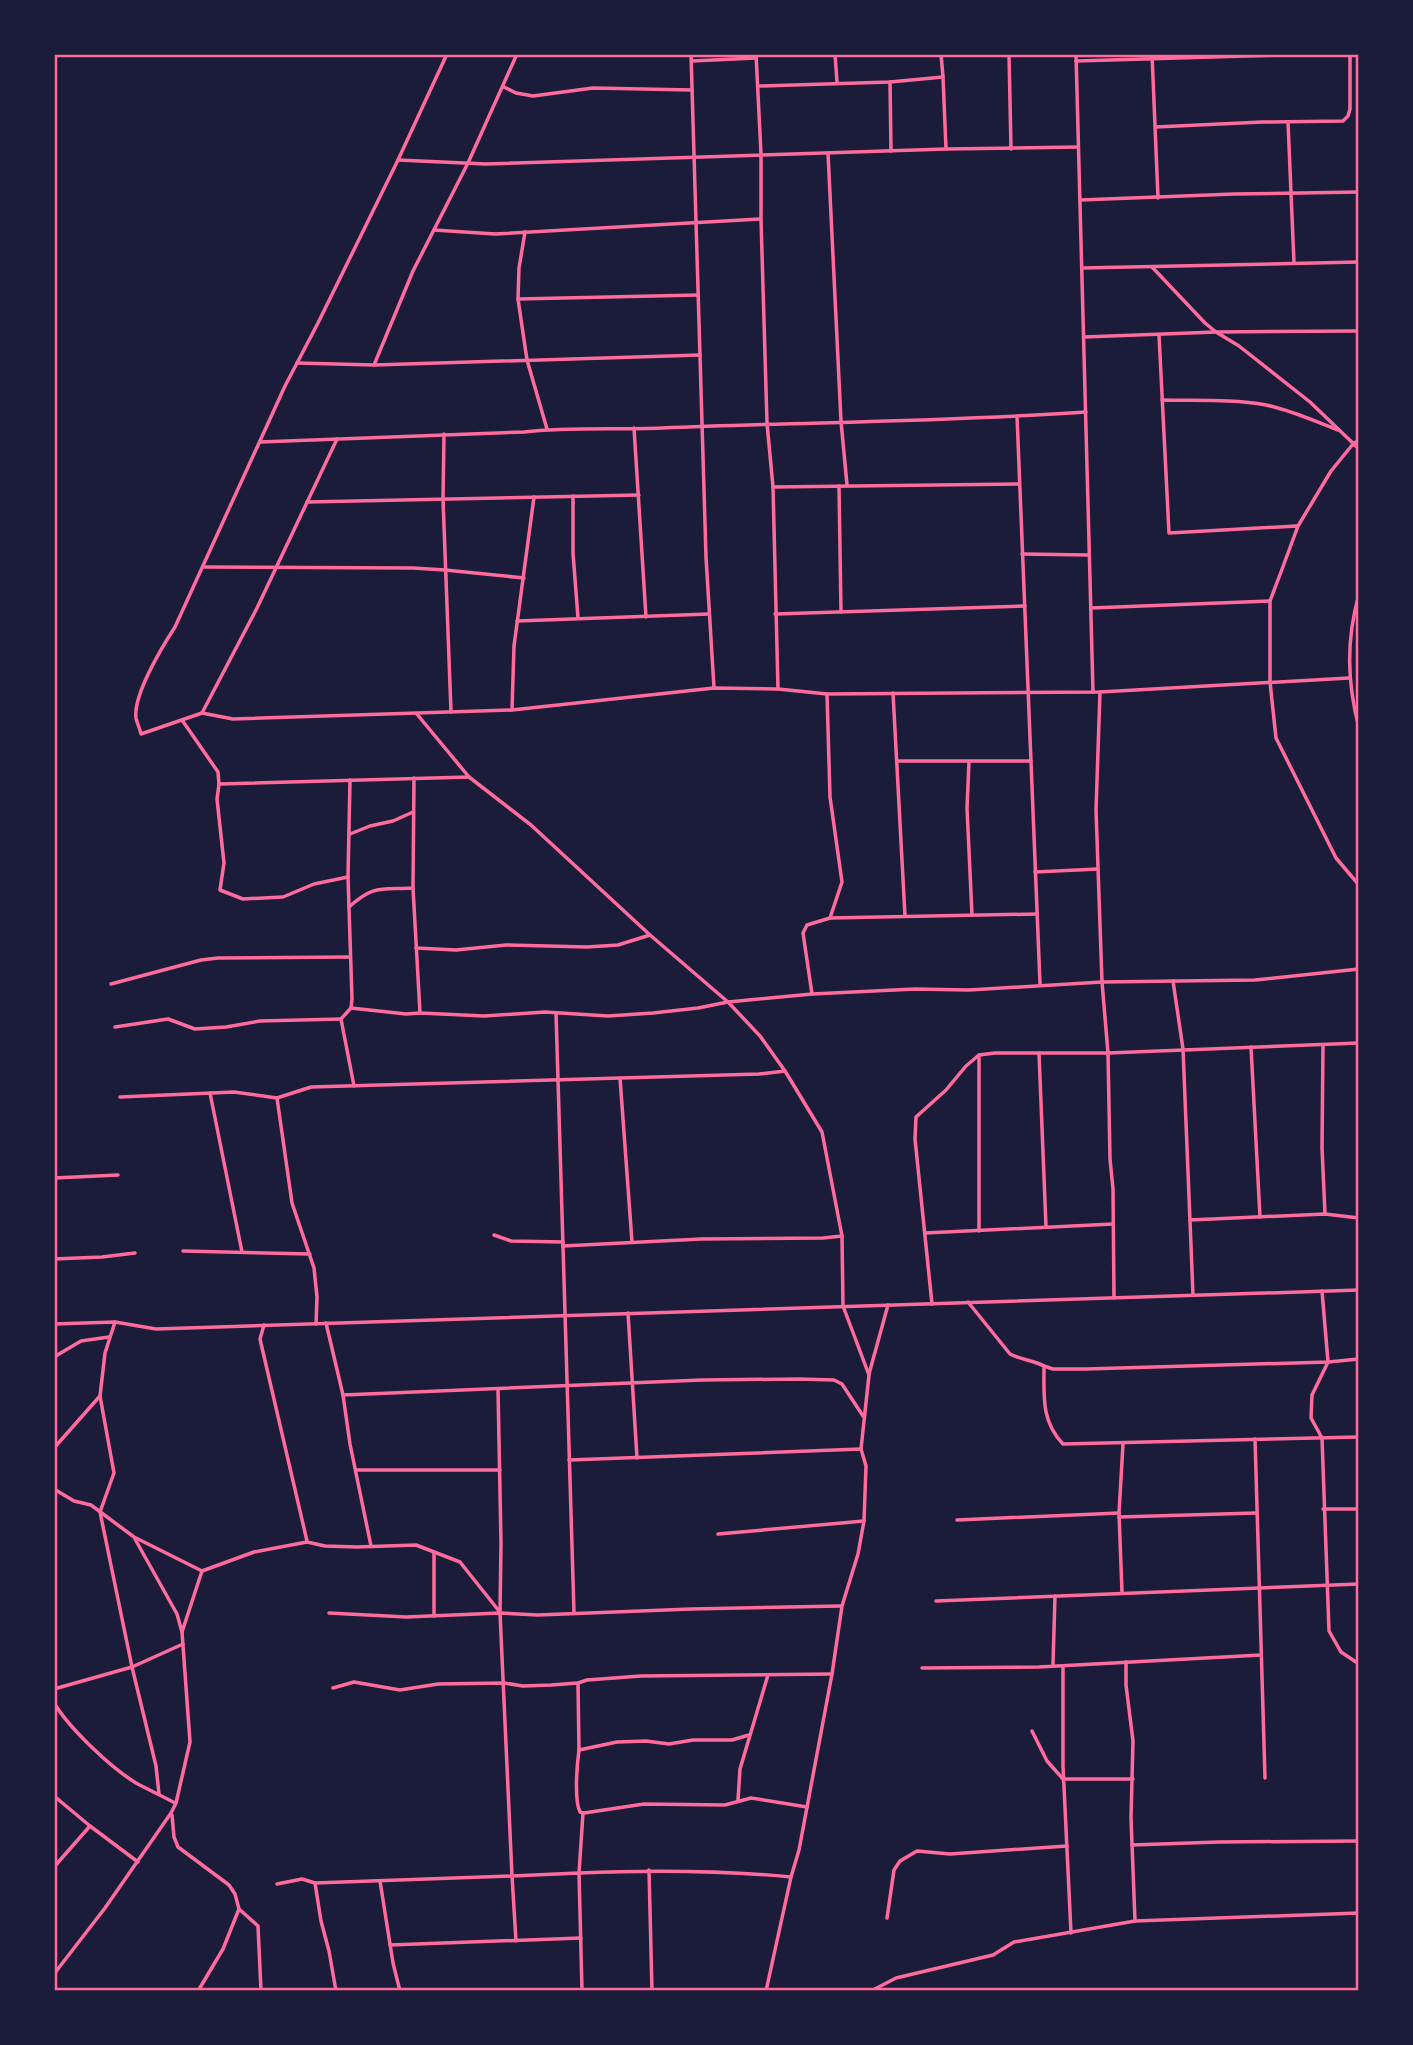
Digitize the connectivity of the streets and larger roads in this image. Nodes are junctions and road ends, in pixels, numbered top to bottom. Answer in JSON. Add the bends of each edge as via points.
{"nodes":[{"id":1,"x":447,"y":54,"type":"edge"},
{"id":2,"x":517,"y":54,"type":"edge"},
{"id":3,"x":691,"y":54,"type":"edge"},
{"id":4,"x":835,"y":54,"type":"edge"},
{"id":5,"x":941,"y":54,"type":"edge"},
{"id":6,"x":1009,"y":54,"type":"edge"},
{"id":7,"x":1076,"y":54,"type":"edge"},
{"id":8,"x":1314,"y":54,"type":"edge"},
{"id":9,"x":1350,"y":54,"type":"edge"},
{"id":10,"x":1219,"y":55,"type":"edge"},
{"id":11,"x":1286,"y":55,"type":"edge"},
{"id":12,"x":757,"y":56,"type":"edge"},
{"id":13,"x":1153,"y":56,"type":"edge"},
{"id":14,"x":692,"y":61,"type":"junction"},
{"id":15,"x":1076,"y":61,"type":"junction"},
{"id":16,"x":943,"y":77,"type":"junction"},
{"id":17,"x":837,"y":82,"type":"junction"},
{"id":18,"x":890,"y":82,"type":"junction"},
{"id":19,"x":503,"y":86,"type":"junction"},
{"id":20,"x":759,"y":86,"type":"junction"},
{"id":21,"x":692,"y":90,"type":"junction"},
{"id":22,"x":1288,"y":121,"type":"junction"},
{"id":23,"x":1156,"y":127,"type":"junction"},
{"id":24,"x":1078,"y":147,"type":"junction"},
{"id":25,"x":946,"y":149,"type":"junction"},
{"id":26,"x":1011,"y":149,"type":"junction"},
{"id":27,"x":891,"y":152,"type":"junction"},
{"id":28,"x":828,"y":153,"type":"junction"},
{"id":29,"x":761,"y":154,"type":"junction"},
{"id":30,"x":694,"y":157,"type":"junction"},
{"id":31,"x":398,"y":160,"type":"junction"},
{"id":32,"x":468,"y":163,"type":"junction"},
{"id":33,"x":1359,"y":192,"type":"edge"},
{"id":34,"x":1291,"y":194,"type":"junction"},
{"id":35,"x":1158,"y":198,"type":"junction"},
{"id":36,"x":1080,"y":200,"type":"junction"},
{"id":37,"x":761,"y":219,"type":"junction"},
{"id":38,"x":695,"y":224,"type":"junction"},
{"id":39,"x":434,"y":230,"type":"junction"},
{"id":40,"x":525,"y":232,"type":"junction"},
{"id":41,"x":1359,"y":262,"type":"edge"},
{"id":42,"x":1294,"y":263,"type":"junction"},
{"id":43,"x":1152,"y":267,"type":"junction"},
{"id":44,"x":1082,"y":268,"type":"junction"},
{"id":45,"x":698,"y":295,"type":"junction"},
{"id":46,"x":518,"y":299,"type":"junction"},
{"id":47,"x":1359,"y":331,"type":"edge"},
{"id":48,"x":1216,"y":332,"type":"junction"},
{"id":49,"x":1159,"y":335,"type":"junction"},
{"id":50,"x":1084,"y":337,"type":"junction"},
{"id":51,"x":700,"y":355,"type":"junction"},
{"id":52,"x":527,"y":360,"type":"junction"},
{"id":53,"x":297,"y":363,"type":"junction"},
{"id":54,"x":374,"y":365,"type":"junction"},
{"id":55,"x":1162,"y":400,"type":"junction"},
{"id":56,"x":1086,"y":412,"type":"junction"},
{"id":57,"x":1017,"y":416,"type":"junction"},
{"id":58,"x":841,"y":421,"type":"junction"},
{"id":59,"x":767,"y":423,"type":"junction"},
{"id":60,"x":703,"y":426,"type":"junction"},
{"id":61,"x":634,"y":428,"type":"junction"},
{"id":62,"x":547,"y":429,"type":"junction"},
{"id":63,"x":1340,"y":431,"type":"junction"},
{"id":64,"x":444,"y":434,"type":"junction"},
{"id":65,"x":337,"y":439,"type":"junction"},
{"id":66,"x":1359,"y":440,"type":"edge"},
{"id":67,"x":260,"y":442,"type":"junction"},
{"id":68,"x":1353,"y":444,"type":"junction"},
{"id":69,"x":1359,"y":449,"type":"edge"},
{"id":70,"x":1020,"y":484,"type":"junction"},
{"id":71,"x":847,"y":485,"type":"junction"},
{"id":72,"x":773,"y":486,"type":"junction"},
{"id":73,"x":839,"y":486,"type":"junction"},
{"id":74,"x":639,"y":495,"type":"junction"},
{"id":75,"x":573,"y":496,"type":"junction"},
{"id":76,"x":534,"y":497,"type":"junction"},
{"id":77,"x":443,"y":499,"type":"junction"},
{"id":78,"x":307,"y":502,"type":"junction"},
{"id":79,"x":1298,"y":526,"type":"junction"},
{"id":80,"x":1021,"y":554,"type":"junction"},
{"id":81,"x":1090,"y":555,"type":"junction"},
{"id":82,"x":203,"y":567,"type":"junction"},
{"id":83,"x":276,"y":567,"type":"junction"},
{"id":84,"x":445,"y":570,"type":"junction"},
{"id":85,"x":524,"y":578,"type":"junction"},
{"id":86,"x":1359,"y":594,"type":"edge"},
{"id":87,"x":1270,"y":601,"type":"junction"},
{"id":88,"x":1025,"y":606,"type":"junction"},
{"id":89,"x":1091,"y":608,"type":"junction"},
{"id":90,"x":841,"y":611,"type":"junction"},
{"id":91,"x":709,"y":614,"type":"junction"},
{"id":92,"x":775,"y":614,"type":"junction"},
{"id":93,"x":646,"y":617,"type":"junction"},
{"id":94,"x":578,"y":618,"type":"junction"},
{"id":95,"x":517,"y":621,"type":"junction"},
{"id":96,"x":1349,"y":678,"type":"junction"},
{"id":97,"x":1269,"y":682,"type":"junction"},
{"id":98,"x":714,"y":688,"type":"junction"},
{"id":99,"x":778,"y":689,"type":"junction"},
{"id":100,"x":1028,"y":692,"type":"junction"},
{"id":101,"x":1093,"y":692,"type":"junction"},
{"id":102,"x":1100,"y":692,"type":"junction"},
{"id":103,"x":893,"y":693,"type":"junction"},
{"id":104,"x":827,"y":694,"type":"junction"},
{"id":105,"x":512,"y":710,"type":"junction"},
{"id":106,"x":451,"y":712,"type":"junction"},
{"id":107,"x":202,"y":713,"type":"junction"},
{"id":108,"x":416,"y":713,"type":"junction"},
{"id":109,"x":182,"y":720,"type":"junction"},
{"id":110,"x":1359,"y":728,"type":"edge"},
{"id":111,"x":897,"y":761,"type":"junction"},
{"id":112,"x":1031,"y":761,"type":"junction"},
{"id":113,"x":969,"y":762,"type":"junction"},
{"id":114,"x":469,"y":777,"type":"junction"},
{"id":115,"x":414,"y":778,"type":"junction"},
{"id":116,"x":350,"y":780,"type":"junction"},
{"id":117,"x":219,"y":784,"type":"junction"},
{"id":118,"x":413,"y":812,"type":"junction"},
{"id":119,"x":350,"y":834,"type":"junction"},
{"id":120,"x":1098,"y":869,"type":"junction"},
{"id":121,"x":1035,"y":872,"type":"junction"},
{"id":122,"x":348,"y":877,"type":"junction"},
{"id":123,"x":1359,"y":885,"type":"edge"},
{"id":124,"x":414,"y":888,"type":"junction"},
{"id":125,"x":349,"y":907,"type":"junction"},
{"id":126,"x":1037,"y":914,"type":"junction"},
{"id":127,"x":972,"y":915,"type":"junction"},
{"id":128,"x":905,"y":916,"type":"junction"},
{"id":129,"x":830,"y":918,"type":"junction"},
{"id":130,"x":650,"y":936,"type":"junction"},
{"id":131,"x":416,"y":948,"type":"junction"},
{"id":132,"x":350,"y":957,"type":"junction"},
{"id":133,"x":1359,"y":969,"type":"edge"},
{"id":134,"x":1173,"y":981,"type":"junction"},
{"id":135,"x":1102,"y":982,"type":"junction"},
{"id":136,"x":111,"y":984,"type":"dead end"},
{"id":137,"x":1040,"y":985,"type":"junction"},
{"id":138,"x":812,"y":994,"type":"junction"},
{"id":139,"x":728,"y":1002,"type":"junction"},
{"id":140,"x":351,"y":1008,"type":"junction"},
{"id":141,"x":420,"y":1013,"type":"junction"},
{"id":142,"x":556,"y":1013,"type":"junction"},
{"id":143,"x":341,"y":1018,"type":"junction"},
{"id":144,"x":115,"y":1027,"type":"dead end"},
{"id":145,"x":1359,"y":1044,"type":"edge"},
{"id":146,"x":1322,"y":1045,"type":"junction"},
{"id":147,"x":1251,"y":1047,"type":"junction"},
{"id":148,"x":1183,"y":1049,"type":"junction"},
{"id":149,"x":1039,"y":1053,"type":"junction"},
{"id":150,"x":1108,"y":1053,"type":"junction"},
{"id":151,"x":979,"y":1055,"type":"junction"},
{"id":152,"x":785,"y":1071,"type":"junction"},
{"id":153,"x":620,"y":1078,"type":"junction"},
{"id":154,"x":558,"y":1080,"type":"junction"},
{"id":155,"x":354,"y":1086,"type":"junction"},
{"id":156,"x":210,"y":1092,"type":"junction"},
{"id":157,"x":120,"y":1097,"type":"dead end"},
{"id":158,"x":276,"y":1098,"type":"junction"},
{"id":159,"x":118,"y":1175,"type":"dead end"},
{"id":160,"x":54,"y":1178,"type":"edge"},
{"id":161,"x":1325,"y":1214,"type":"junction"},
{"id":162,"x":1260,"y":1217,"type":"junction"},
{"id":163,"x":1359,"y":1218,"type":"edge"},
{"id":164,"x":1190,"y":1220,"type":"junction"},
{"id":165,"x":1113,"y":1224,"type":"junction"},
{"id":166,"x":1046,"y":1227,"type":"junction"},
{"id":167,"x":979,"y":1231,"type":"junction"},
{"id":168,"x":925,"y":1233,"type":"junction"},
{"id":169,"x":494,"y":1235,"type":"dead end"},
{"id":170,"x":842,"y":1236,"type":"junction"},
{"id":171,"x":632,"y":1242,"type":"junction"},
{"id":172,"x":563,"y":1244,"type":"junction"},
{"id":173,"x":183,"y":1251,"type":"dead end"},
{"id":174,"x":242,"y":1252,"type":"junction"},
{"id":175,"x":135,"y":1253,"type":"dead end"},
{"id":176,"x":310,"y":1254,"type":"junction"},
{"id":177,"x":54,"y":1259,"type":"edge"},
{"id":178,"x":1359,"y":1290,"type":"edge"},
{"id":179,"x":1322,"y":1291,"type":"junction"},
{"id":180,"x":1193,"y":1295,"type":"junction"},
{"id":181,"x":1114,"y":1298,"type":"junction"},
{"id":182,"x":968,"y":1302,"type":"junction"},
{"id":183,"x":932,"y":1304,"type":"junction"},
{"id":184,"x":888,"y":1305,"type":"junction"},
{"id":185,"x":844,"y":1306,"type":"junction"},
{"id":186,"x":628,"y":1313,"type":"junction"},
{"id":187,"x":565,"y":1315,"type":"junction"},
{"id":188,"x":114,"y":1322,"type":"junction"},
{"id":189,"x":326,"y":1323,"type":"junction"},
{"id":190,"x":54,"y":1324,"type":"edge"},
{"id":191,"x":316,"y":1324,"type":"junction"},
{"id":192,"x":264,"y":1325,"type":"junction"},
{"id":193,"x":109,"y":1337,"type":"junction"},
{"id":194,"x":54,"y":1357,"type":"edge"},
{"id":195,"x":1359,"y":1359,"type":"edge"},
{"id":196,"x":1328,"y":1362,"type":"junction"},
{"id":197,"x":1044,"y":1366,"type":"junction"},
{"id":198,"x":869,"y":1375,"type":"junction"},
{"id":199,"x":632,"y":1383,"type":"junction"},
{"id":200,"x":567,"y":1386,"type":"junction"},
{"id":201,"x":498,"y":1389,"type":"junction"},
{"id":202,"x":343,"y":1395,"type":"junction"},
{"id":203,"x":100,"y":1396,"type":"junction"},
{"id":204,"x":865,"y":1418,"type":"junction"},
{"id":205,"x":1359,"y":1437,"type":"edge"},
{"id":206,"x":1322,"y":1438,"type":"junction"},
{"id":207,"x":1255,"y":1439,"type":"junction"},
{"id":208,"x":1123,"y":1444,"type":"junction"},
{"id":209,"x":54,"y":1448,"type":"edge"},
{"id":210,"x":861,"y":1449,"type":"junction"},
{"id":211,"x":637,"y":1458,"type":"junction"},
{"id":212,"x":569,"y":1460,"type":"junction"},
{"id":213,"x":356,"y":1470,"type":"junction"},
{"id":214,"x":500,"y":1470,"type":"junction"},
{"id":215,"x":54,"y":1489,"type":"edge"},
{"id":216,"x":1323,"y":1509,"type":"junction"},
{"id":217,"x":1359,"y":1509,"type":"edge"},
{"id":218,"x":100,"y":1512,"type":"junction"},
{"id":219,"x":1256,"y":1513,"type":"junction"},
{"id":220,"x":1119,"y":1515,"type":"junction"},
{"id":221,"x":957,"y":1520,"type":"dead end"},
{"id":222,"x":864,"y":1521,"type":"junction"},
{"id":223,"x":718,"y":1534,"type":"dead end"},
{"id":224,"x":134,"y":1537,"type":"junction"},
{"id":225,"x":307,"y":1542,"type":"junction"},
{"id":226,"x":371,"y":1546,"type":"junction"},
{"id":227,"x":434,"y":1553,"type":"junction"},
{"id":228,"x":202,"y":1571,"type":"junction"},
{"id":229,"x":1359,"y":1584,"type":"edge"},
{"id":230,"x":1326,"y":1585,"type":"junction"},
{"id":231,"x":1259,"y":1587,"type":"junction"},
{"id":232,"x":1122,"y":1593,"type":"junction"},
{"id":233,"x":1055,"y":1596,"type":"junction"},
{"id":234,"x":936,"y":1601,"type":"dead end"},
{"id":235,"x":842,"y":1606,"type":"junction"},
{"id":236,"x":329,"y":1613,"type":"dead end"},
{"id":237,"x":500,"y":1613,"type":"junction"},
{"id":238,"x":574,"y":1613,"type":"junction"},
{"id":239,"x":434,"y":1616,"type":"junction"},
{"id":240,"x":182,"y":1632,"type":"junction"},
{"id":241,"x":183,"y":1644,"type":"junction"},
{"id":242,"x":1261,"y":1655,"type":"junction"},
{"id":243,"x":1126,"y":1662,"type":"junction"},
{"id":244,"x":1359,"y":1664,"type":"edge"},
{"id":245,"x":1053,"y":1665,"type":"junction"},
{"id":246,"x":1063,"y":1665,"type":"junction"},
{"id":247,"x":132,"y":1667,"type":"junction"},
{"id":248,"x":922,"y":1668,"type":"dead end"},
{"id":249,"x":832,"y":1674,"type":"junction"},
{"id":250,"x":768,"y":1675,"type":"junction"},
{"id":251,"x":504,"y":1683,"type":"junction"},
{"id":252,"x":578,"y":1683,"type":"junction"},
{"id":253,"x":333,"y":1688,"type":"dead end"},
{"id":254,"x":54,"y":1689,"type":"edge"},
{"id":255,"x":54,"y":1703,"type":"edge"},
{"id":256,"x":1032,"y":1731,"type":"dead end"},
{"id":257,"x":749,"y":1735,"type":"junction"},
{"id":258,"x":579,"y":1751,"type":"junction"},
{"id":259,"x":1265,"y":1778,"type":"dead end"},
{"id":260,"x":1063,"y":1779,"type":"junction"},
{"id":261,"x":1133,"y":1779,"type":"junction"},
{"id":262,"x":159,"y":1794,"type":"junction"},
{"id":263,"x":54,"y":1796,"type":"edge"},
{"id":264,"x":737,"y":1800,"type":"junction"},
{"id":265,"x":176,"y":1803,"type":"junction"},
{"id":266,"x":807,"y":1807,"type":"junction"},
{"id":267,"x":172,"y":1813,"type":"junction"},
{"id":268,"x":583,"y":1813,"type":"junction"},
{"id":269,"x":90,"y":1826,"type":"junction"},
{"id":270,"x":1359,"y":1841,"type":"edge"},
{"id":271,"x":1132,"y":1844,"type":"junction"},
{"id":272,"x":1067,"y":1846,"type":"junction"},
{"id":273,"x":138,"y":1862,"type":"junction"},
{"id":274,"x":54,"y":1867,"type":"edge"},
{"id":275,"x":649,"y":1870,"type":"junction"},
{"id":276,"x":579,"y":1873,"type":"junction"},
{"id":277,"x":512,"y":1876,"type":"junction"},
{"id":278,"x":790,"y":1877,"type":"junction"},
{"id":279,"x":380,"y":1881,"type":"junction"},
{"id":280,"x":315,"y":1883,"type":"junction"},
{"id":281,"x":277,"y":1884,"type":"dead end"},
{"id":282,"x":239,"y":1909,"type":"junction"},
{"id":283,"x":1359,"y":1913,"type":"edge"},
{"id":284,"x":887,"y":1918,"type":"dead end"},
{"id":285,"x":1135,"y":1921,"type":"junction"},
{"id":286,"x":1071,"y":1933,"type":"junction"},
{"id":287,"x":581,"y":1938,"type":"junction"},
{"id":288,"x":516,"y":1941,"type":"junction"},
{"id":289,"x":390,"y":1945,"type":"junction"},
{"id":290,"x":54,"y":1974,"type":"edge"},
{"id":291,"x":198,"y":1991,"type":"edge"},
{"id":292,"x":261,"y":1991,"type":"edge"},
{"id":293,"x":336,"y":1991,"type":"edge"},
{"id":294,"x":400,"y":1991,"type":"edge"},
{"id":295,"x":582,"y":1991,"type":"edge"},
{"id":296,"x":652,"y":1991,"type":"edge"},
{"id":297,"x":766,"y":1991,"type":"edge"},
{"id":298,"x":871,"y":1991,"type":"edge"}],
"edges":[{"from":1,"to":31,"type":"street"},
{"from":2,"to":19,"type":"street"},
{"from":3,"to":14,"type":"street"},
{"from":4,"to":17,"type":"street"},
{"from":5,"to":16,"type":"street"},
{"from":6,"to":26,"type":"street"},
{"from":7,"to":15,"type":"street"},
{"from":8,"to":11,"type":"street"},
{"from":9,"to":22,"type":"street","via":[[1348,116],[1343,121]]},
{"from":10,"to":11,"type":"street"},
{"from":10,"to":13,"type":"street"},
{"from":12,"to":14,"type":"street"},
{"from":12,"to":20,"type":"street"},
{"from":13,"to":15,"type":"street"},
{"from":13,"to":23,"type":"street"},
{"from":14,"to":21,"type":"street"},
{"from":15,"to":24,"type":"street"},
{"from":16,"to":18,"type":"street"},
{"from":16,"to":25,"type":"street"},
{"from":17,"to":18,"type":"street"},
{"from":17,"to":20,"type":"street"},
{"from":18,"to":27,"type":"street"},
{"from":19,"to":21,"type":"street","via":[[533,96],[593,88]]},
{"from":19,"to":32,"type":"street"},
{"from":20,"to":29,"type":"street"},
{"from":21,"to":30,"type":"street"},
{"from":22,"to":23,"type":"street"},
{"from":22,"to":34,"type":"street"},
{"from":23,"to":35,"type":"street"},
{"from":24,"to":26,"type":"street"},
{"from":24,"to":36,"type":"street"},
{"from":25,"to":26,"type":"street"},
{"from":25,"to":27,"type":"street"},
{"from":27,"to":28,"type":"street"},
{"from":28,"to":29,"type":"street"},
{"from":28,"to":58,"type":"street"},
{"from":29,"to":30,"type":"street"},
{"from":29,"to":37,"type":"street"},
{"from":30,"to":32,"type":"street"},
{"from":30,"to":38,"type":"street"},
{"from":31,"to":32,"type":"street"},
{"from":31,"to":53,"type":"street"},
{"from":32,"to":39,"type":"street"},
{"from":33,"to":34,"type":"street"},
{"from":34,"to":35,"type":"street"},
{"from":34,"to":42,"type":"street"},
{"from":35,"to":36,"type":"street"},
{"from":36,"to":44,"type":"street"},
{"from":37,"to":38,"type":"street"},
{"from":37,"to":59,"type":"street"},
{"from":38,"to":40,"type":"street"},
{"from":38,"to":45,"type":"street"},
{"from":39,"to":40,"type":"street"},
{"from":39,"to":54,"type":"street"},
{"from":40,"to":46,"type":"street"},
{"from":41,"to":42,"type":"street"},
{"from":42,"to":43,"type":"street"},
{"from":43,"to":44,"type":"street"},
{"from":43,"to":48,"type":"street"},
{"from":44,"to":50,"type":"street"},
{"from":45,"to":46,"type":"street"},
{"from":45,"to":51,"type":"street"},
{"from":46,"to":52,"type":"street"},
{"from":47,"to":48,"type":"street"},
{"from":48,"to":49,"type":"street"},
{"from":48,"to":63,"type":"street","via":[[1250,354]]},
{"from":49,"to":50,"type":"street"},
{"from":49,"to":55,"type":"street"},
{"from":50,"to":56,"type":"street"},
{"from":51,"to":52,"type":"street"},
{"from":51,"to":60,"type":"street"},
{"from":52,"to":54,"type":"street"},
{"from":52,"to":62,"type":"street"},
{"from":53,"to":54,"type":"street"},
{"from":53,"to":67,"type":"street"},
{"from":55,"to":63,"type":"street","via":[[1264,405]]},
{"from":55,"to":79,"type":"street","via":[[1169,533]]},
{"from":56,"to":57,"type":"street"},
{"from":56,"to":81,"type":"street"},
{"from":57,"to":58,"type":"street"},
{"from":57,"to":70,"type":"street"},
{"from":58,"to":59,"type":"street"},
{"from":58,"to":71,"type":"street"},
{"from":59,"to":60,"type":"street"},
{"from":59,"to":72,"type":"street"},
{"from":60,"to":61,"type":"street"},
{"from":60,"to":91,"type":"street"},
{"from":61,"to":62,"type":"street"},
{"from":61,"to":74,"type":"street"},
{"from":62,"to":64,"type":"street"},
{"from":63,"to":68,"type":"street"},
{"from":64,"to":65,"type":"street"},
{"from":64,"to":77,"type":"street"},
{"from":65,"to":67,"type":"street"},
{"from":65,"to":78,"type":"street"},
{"from":66,"to":68,"type":"street"},
{"from":67,"to":82,"type":"street"},
{"from":68,"to":69,"type":"street"},
{"from":68,"to":79,"type":"street"},
{"from":70,"to":71,"type":"street"},
{"from":70,"to":80,"type":"street"},
{"from":71,"to":73,"type":"street"},
{"from":72,"to":73,"type":"street"},
{"from":72,"to":92,"type":"street"},
{"from":73,"to":90,"type":"street"},
{"from":74,"to":75,"type":"street"},
{"from":74,"to":93,"type":"street"},
{"from":75,"to":76,"type":"street"},
{"from":75,"to":94,"type":"street"},
{"from":76,"to":77,"type":"street"},
{"from":76,"to":85,"type":"street"},
{"from":77,"to":78,"type":"street"},
{"from":77,"to":84,"type":"street"},
{"from":78,"to":83,"type":"street"},
{"from":79,"to":87,"type":"street"},
{"from":80,"to":81,"type":"street"},
{"from":80,"to":88,"type":"street"},
{"from":81,"to":89,"type":"street"},
{"from":82,"to":83,"type":"street"},
{"from":82,"to":109,"type":"street","via":[[147,677],[136,711],[141,734]]},
{"from":83,"to":84,"type":"street"},
{"from":83,"to":107,"type":"street"},
{"from":84,"to":85,"type":"street"},
{"from":84,"to":106,"type":"street"},
{"from":85,"to":95,"type":"street"},
{"from":86,"to":96,"type":"street","via":[[1349,647]]},
{"from":87,"to":89,"type":"street"},
{"from":87,"to":97,"type":"street"},
{"from":88,"to":90,"type":"street"},
{"from":88,"to":100,"type":"street"},
{"from":89,"to":101,"type":"street"},
{"from":90,"to":92,"type":"street"},
{"from":91,"to":93,"type":"street"},
{"from":91,"to":98,"type":"street"},
{"from":92,"to":99,"type":"street"},
{"from":93,"to":94,"type":"street"},
{"from":94,"to":95,"type":"street"},
{"from":95,"to":105,"type":"street"},
{"from":96,"to":97,"type":"street"},
{"from":96,"to":110,"type":"street"},
{"from":97,"to":102,"type":"street"},
{"from":97,"to":123,"type":"street","via":[[1276,738],[1336,858]]},
{"from":98,"to":99,"type":"street"},
{"from":98,"to":105,"type":"street"},
{"from":99,"to":104,"type":"street"},
{"from":100,"to":101,"type":"street"},
{"from":100,"to":103,"type":"street"},
{"from":100,"to":112,"type":"street"},
{"from":101,"to":102,"type":"street"},
{"from":102,"to":120,"type":"street"},
{"from":103,"to":104,"type":"street"},
{"from":103,"to":111,"type":"street"},
{"from":104,"to":129,"type":"street","via":[[830,797],[842,882]]},
{"from":105,"to":106,"type":"street"},
{"from":106,"to":108,"type":"street"},
{"from":107,"to":108,"type":"street","via":[[233,719]]},
{"from":107,"to":109,"type":"street"},
{"from":108,"to":114,"type":"street"},
{"from":109,"to":117,"type":"street","via":[[218,772]]},
{"from":111,"to":113,"type":"street"},
{"from":111,"to":128,"type":"street"},
{"from":112,"to":113,"type":"street"},
{"from":112,"to":121,"type":"street"},
{"from":113,"to":127,"type":"street"},
{"from":114,"to":115,"type":"street"},
{"from":114,"to":130,"type":"street","via":[[531,825]]},
{"from":115,"to":116,"type":"street"},
{"from":115,"to":118,"type":"street"},
{"from":116,"to":117,"type":"street"},
{"from":116,"to":119,"type":"street"},
{"from":117,"to":122,"type":"street","via":[[224,863],[220,890],[243,899],[283,897]]},
{"from":118,"to":119,"type":"street"},
{"from":118,"to":124,"type":"street"},
{"from":119,"to":122,"type":"street"},
{"from":120,"to":121,"type":"street"},
{"from":120,"to":135,"type":"street"},
{"from":121,"to":126,"type":"street"},
{"from":122,"to":125,"type":"street"},
{"from":124,"to":125,"type":"street","via":[[374,890]]},
{"from":124,"to":131,"type":"street"},
{"from":125,"to":132,"type":"street"},
{"from":126,"to":127,"type":"street"},
{"from":126,"to":137,"type":"street"},
{"from":127,"to":128,"type":"street"},
{"from":128,"to":129,"type":"street"},
{"from":129,"to":138,"type":"street","via":[[807,925],[803,933]]},
{"from":130,"to":131,"type":"street","via":[[587,947]]},
{"from":130,"to":139,"type":"street"},
{"from":131,"to":141,"type":"street"},
{"from":132,"to":136,"type":"street","via":[[209,959]]},
{"from":132,"to":140,"type":"street"},
{"from":133,"to":134,"type":"street","via":[[1255,980]]},
{"from":134,"to":135,"type":"street"},
{"from":134,"to":148,"type":"street"},
{"from":135,"to":137,"type":"street"},
{"from":135,"to":150,"type":"street"},
{"from":137,"to":138,"type":"street"},
{"from":138,"to":139,"type":"street"},
{"from":139,"to":142,"type":"street","via":[[632,1015]]},
{"from":139,"to":152,"type":"street"},
{"from":140,"to":141,"type":"street"},
{"from":140,"to":143,"type":"street"},
{"from":141,"to":142,"type":"street"},
{"from":142,"to":154,"type":"street"},
{"from":143,"to":144,"type":"street","via":[[195,1029],[168,1020]]},
{"from":143,"to":155,"type":"street"},
{"from":145,"to":146,"type":"street"},
{"from":146,"to":147,"type":"street"},
{"from":146,"to":161,"type":"street"},
{"from":147,"to":148,"type":"street"},
{"from":147,"to":162,"type":"street"},
{"from":148,"to":150,"type":"street"},
{"from":148,"to":164,"type":"street"},
{"from":149,"to":150,"type":"street"},
{"from":149,"to":151,"type":"street"},
{"from":149,"to":166,"type":"street"},
{"from":150,"to":165,"type":"street"},
{"from":151,"to":167,"type":"street"},
{"from":151,"to":168,"type":"street","via":[[916,1117]]},
{"from":152,"to":153,"type":"street"},
{"from":152,"to":170,"type":"street","via":[[822,1132]]},
{"from":153,"to":154,"type":"street"},
{"from":153,"to":171,"type":"street"},
{"from":154,"to":155,"type":"street"},
{"from":154,"to":172,"type":"street"},
{"from":155,"to":158,"type":"street","via":[[311,1087]]},
{"from":156,"to":157,"type":"street"},
{"from":156,"to":158,"type":"street"},
{"from":156,"to":174,"type":"street"},
{"from":158,"to":176,"type":"street","via":[[292,1203]]},
{"from":159,"to":160,"type":"street"},
{"from":161,"to":162,"type":"street"},
{"from":161,"to":163,"type":"street"},
{"from":162,"to":164,"type":"street"},
{"from":164,"to":180,"type":"street"},
{"from":165,"to":166,"type":"street"},
{"from":165,"to":181,"type":"street"},
{"from":166,"to":167,"type":"street"},
{"from":167,"to":168,"type":"street"},
{"from":168,"to":183,"type":"street"},
{"from":169,"to":172,"type":"street","via":[[511,1241]]},
{"from":170,"to":171,"type":"street"},
{"from":170,"to":185,"type":"street"},
{"from":171,"to":172,"type":"street"},
{"from":172,"to":187,"type":"street"},
{"from":173,"to":174,"type":"street"},
{"from":174,"to":176,"type":"street"},
{"from":175,"to":177,"type":"street"},
{"from":176,"to":191,"type":"street","via":[[316,1279]]},
{"from":178,"to":179,"type":"street"},
{"from":179,"to":180,"type":"street"},
{"from":179,"to":196,"type":"street"},
{"from":180,"to":181,"type":"street"},
{"from":181,"to":182,"type":"street"},
{"from":182,"to":183,"type":"street"},
{"from":182,"to":197,"type":"street","via":[[1010,1354]]},
{"from":183,"to":184,"type":"street"},
{"from":184,"to":185,"type":"street"},
{"from":184,"to":198,"type":"street"},
{"from":185,"to":186,"type":"street"},
{"from":185,"to":198,"type":"street"},
{"from":186,"to":187,"type":"street"},
{"from":186,"to":199,"type":"street"},
{"from":187,"to":189,"type":"street"},
{"from":187,"to":200,"type":"street"},
{"from":188,"to":190,"type":"street"},
{"from":188,"to":192,"type":"street","via":[[156,1329]]},
{"from":188,"to":193,"type":"street"},
{"from":189,"to":191,"type":"street"},
{"from":189,"to":202,"type":"street"},
{"from":191,"to":192,"type":"street"},
{"from":192,"to":225,"type":"street","via":[[262,1352]]},
{"from":193,"to":194,"type":"street","via":[[80,1341]]},
{"from":193,"to":203,"type":"street"},
{"from":195,"to":196,"type":"street"},
{"from":196,"to":197,"type":"street","via":[[1086,1369]]},
{"from":196,"to":206,"type":"street","via":[[1311,1404],[1311,1418]]},
{"from":197,"to":208,"type":"street","via":[[1047,1418],[1063,1444]]},
{"from":198,"to":204,"type":"street"},
{"from":199,"to":200,"type":"street"},
{"from":199,"to":204,"type":"street","via":[[834,1380],[842,1384]]},
{"from":199,"to":211,"type":"street"},
{"from":200,"to":201,"type":"street"},
{"from":200,"to":212,"type":"street"},
{"from":201,"to":202,"type":"street"},
{"from":201,"to":214,"type":"street"},
{"from":202,"to":213,"type":"street"},
{"from":203,"to":209,"type":"street"},
{"from":203,"to":218,"type":"street","via":[[114,1473]]},
{"from":204,"to":210,"type":"street"},
{"from":205,"to":206,"type":"street"},
{"from":206,"to":207,"type":"street"},
{"from":206,"to":216,"type":"street"},
{"from":207,"to":208,"type":"street"},
{"from":207,"to":219,"type":"street"},
{"from":208,"to":220,"type":"street"},
{"from":210,"to":211,"type":"street"},
{"from":210,"to":222,"type":"street","via":[[866,1466]]},
{"from":211,"to":212,"type":"street"},
{"from":212,"to":238,"type":"street"},
{"from":213,"to":214,"type":"street"},
{"from":213,"to":226,"type":"street"},
{"from":214,"to":237,"type":"street"},
{"from":215,"to":218,"type":"street"},
{"from":216,"to":217,"type":"street"},
{"from":216,"to":230,"type":"street"},
{"from":218,"to":224,"type":"street"},
{"from":218,"to":247,"type":"street"},
{"from":219,"to":220,"type":"street"},
{"from":219,"to":231,"type":"street"},
{"from":220,"to":221,"type":"street"},
{"from":220,"to":232,"type":"street"},
{"from":222,"to":223,"type":"street"},
{"from":222,"to":235,"type":"street"},
{"from":224,"to":228,"type":"street"},
{"from":224,"to":240,"type":"street","via":[[177,1614]]},
{"from":225,"to":226,"type":"street"},
{"from":225,"to":228,"type":"street","via":[[254,1552]]},
{"from":226,"to":227,"type":"street","via":[[416,1545]]},
{"from":227,"to":237,"type":"street","via":[[460,1562]]},
{"from":227,"to":239,"type":"street"},
{"from":228,"to":240,"type":"street"},
{"from":229,"to":230,"type":"street"},
{"from":230,"to":231,"type":"street"},
{"from":230,"to":244,"type":"street","via":[[1329,1631],[1341,1652]]},
{"from":231,"to":232,"type":"street"},
{"from":231,"to":242,"type":"street"},
{"from":232,"to":233,"type":"street"},
{"from":233,"to":234,"type":"street"},
{"from":233,"to":245,"type":"street"},
{"from":235,"to":238,"type":"street"},
{"from":235,"to":249,"type":"street"},
{"from":236,"to":239,"type":"street"},
{"from":237,"to":238,"type":"street"},
{"from":237,"to":239,"type":"street"},
{"from":237,"to":251,"type":"street"},
{"from":240,"to":241,"type":"street"},
{"from":241,"to":247,"type":"street"},
{"from":241,"to":265,"type":"street","via":[[190,1742]]},
{"from":242,"to":243,"type":"street"},
{"from":242,"to":259,"type":"street"},
{"from":243,"to":246,"type":"street"},
{"from":243,"to":261,"type":"street"},
{"from":245,"to":246,"type":"street"},
{"from":245,"to":248,"type":"street"},
{"from":246,"to":260,"type":"street"},
{"from":247,"to":254,"type":"street"},
{"from":247,"to":262,"type":"street"},
{"from":249,"to":250,"type":"street"},
{"from":249,"to":266,"type":"street"},
{"from":250,"to":252,"type":"street","via":[[649,1676]]},
{"from":250,"to":257,"type":"street"},
{"from":251,"to":252,"type":"street"},
{"from":251,"to":253,"type":"street","via":[[400,1690],[354,1682]]},
{"from":251,"to":277,"type":"street"},
{"from":252,"to":258,"type":"street"},
{"from":255,"to":262,"type":"street","via":[[106,1760]]},
{"from":256,"to":260,"type":"street","via":[[1047,1761]]},
{"from":257,"to":258,"type":"street","via":[[670,1744],[617,1742]]},
{"from":257,"to":264,"type":"street"},
{"from":258,"to":268,"type":"street","via":[[577,1807]]},
{"from":260,"to":261,"type":"street"},
{"from":260,"to":272,"type":"street"},
{"from":261,"to":271,"type":"street"},
{"from":262,"to":265,"type":"street"},
{"from":263,"to":269,"type":"street"},
{"from":264,"to":266,"type":"street"},
{"from":264,"to":268,"type":"street","via":[[725,1805],[644,1804]]},
{"from":265,"to":267,"type":"street"},
{"from":266,"to":278,"type":"street"},
{"from":267,"to":273,"type":"street"},
{"from":267,"to":282,"type":"street","via":[[178,1847],[229,1885]]},
{"from":268,"to":276,"type":"street"},
{"from":269,"to":273,"type":"street"},
{"from":269,"to":274,"type":"street"},
{"from":270,"to":271,"type":"street"},
{"from":271,"to":285,"type":"street"},
{"from":272,"to":284,"type":"street","via":[[950,1854],[917,1851],[894,1870]]},
{"from":272,"to":286,"type":"street"},
{"from":273,"to":290,"type":"street"},
{"from":275,"to":276,"type":"street"},
{"from":275,"to":278,"type":"street"},
{"from":275,"to":296,"type":"street"},
{"from":276,"to":277,"type":"street"},
{"from":276,"to":287,"type":"street"},
{"from":277,"to":279,"type":"street"},
{"from":277,"to":288,"type":"street"},
{"from":278,"to":297,"type":"street"},
{"from":279,"to":280,"type":"street"},
{"from":279,"to":289,"type":"street"},
{"from":280,"to":281,"type":"street","via":[[302,1879]]},
{"from":280,"to":293,"type":"street"},
{"from":282,"to":291,"type":"street","via":[[223,1950]]},
{"from":282,"to":292,"type":"street","via":[[258,1926]]},
{"from":283,"to":285,"type":"street"},
{"from":285,"to":286,"type":"street"},
{"from":286,"to":298,"type":"street","via":[[1014,1942],[993,1955],[896,1978]]},
{"from":287,"to":288,"type":"street"},
{"from":287,"to":295,"type":"street"},
{"from":288,"to":289,"type":"street"},
{"from":289,"to":294,"type":"street"}]}
